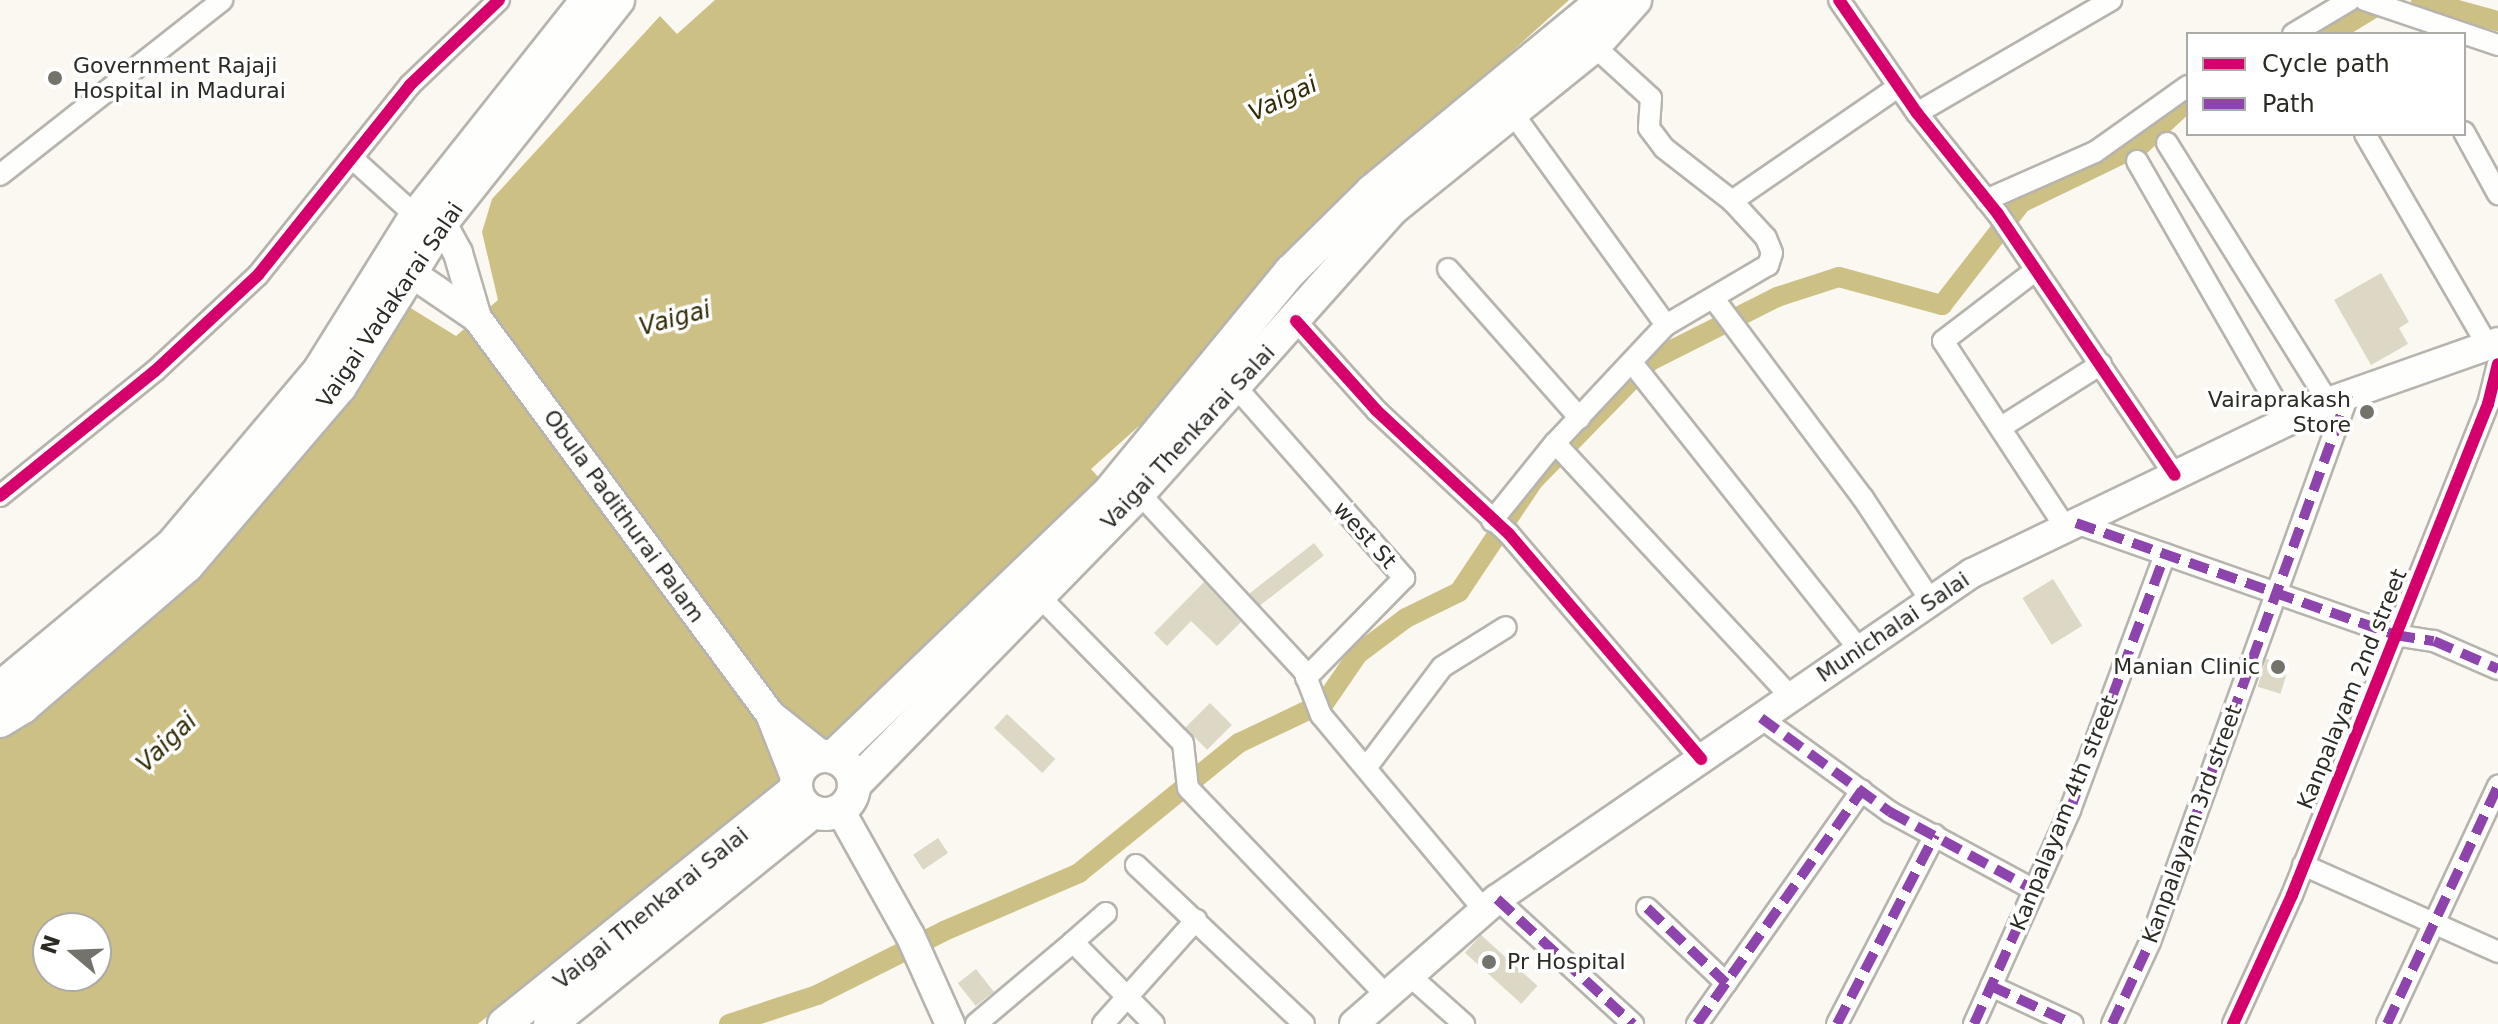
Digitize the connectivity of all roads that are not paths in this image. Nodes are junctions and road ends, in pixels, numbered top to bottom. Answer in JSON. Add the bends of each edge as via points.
{"nodes":[{"id":1,"x":222,"y":0,"type":"edge"},
{"id":2,"x":499,"y":0,"type":"edge"},
{"id":3,"x":587,"y":0,"type":"edge"},
{"id":4,"x":618,"y":0,"type":"edge"},
{"id":5,"x":1604,"y":0,"type":"edge"},
{"id":6,"x":1635,"y":0,"type":"edge"},
{"id":7,"x":1839,"y":0,"type":"edge"},
{"id":8,"x":2111,"y":0,"type":"edge"},
{"id":9,"x":2350,"y":0,"type":"edge"},
{"id":10,"x":2366,"y":0,"type":"edge"},
{"id":11,"x":2405,"y":19,"type":"edge"},
{"id":12,"x":2296,"y":32,"type":"edge"},
{"id":13,"x":2452,"y":32,"type":"edge"},
{"id":14,"x":2466,"y":36,"type":"edge"},
{"id":15,"x":2498,"y":45,"type":"edge"},
{"id":16,"x":1594,"y":46,"type":"junction"},
{"id":17,"x":1898,"y":87,"type":"junction"},
{"id":18,"x":2186,"y":87,"type":"edge"},
{"id":19,"x":1511,"y":111,"type":"junction"},
{"id":20,"x":1917,"y":113,"type":"junction"},
{"id":21,"x":2366,"y":136,"type":"edge"},
{"id":22,"x":2466,"y":136,"type":"edge"},
{"id":23,"x":2167,"y":143,"type":"dead end"},
{"id":24,"x":352,"y":158,"type":"junction"},
{"id":25,"x":2137,"y":161,"type":"dead end"},
{"id":26,"x":0,"y":175,"type":"edge"},
{"id":27,"x":2498,"y":194,"type":"edge"},
{"id":28,"x":1732,"y":201,"type":"junction"},
{"id":29,"x":1992,"y":207,"type":"junction"},
{"id":30,"x":429,"y":213,"type":"junction"},
{"id":31,"x":1448,"y":269,"type":"dead end"},
{"id":32,"x":2036,"y":270,"type":"junction"},
{"id":33,"x":407,"y":271,"type":"junction"},
{"id":34,"x":1720,"y":304,"type":"junction"},
{"id":35,"x":477,"y":318,"type":"junction"},
{"id":36,"x":1296,"y":321,"type":"junction"},
{"id":37,"x":1666,"y":325,"type":"junction"},
{"id":38,"x":2495,"y":351,"type":"edge"},
{"id":39,"x":1633,"y":364,"type":"junction"},
{"id":40,"x":2101,"y":364,"type":"junction"},
{"id":41,"x":1235,"y":386,"type":"junction"},
{"id":42,"x":2495,"y":388,"type":"edge"},
{"id":43,"x":2338,"y":399,"type":"junction"},
{"id":44,"x":1580,"y":418,"type":"junction"},
{"id":45,"x":2287,"y":422,"type":"junction"},
{"id":46,"x":2003,"y":426,"type":"junction"},
{"id":47,"x":1555,"y":443,"type":"junction"},
{"id":48,"x":2175,"y":475,"type":"junction"},
{"id":49,"x":1139,"y":493,"type":"junction"},
{"id":50,"x":0,"y":496,"type":"edge"},
{"id":51,"x":1492,"y":521,"type":"junction"},
{"id":52,"x":2071,"y":525,"type":"junction"},
{"id":53,"x":2165,"y":554,"type":"junction"},
{"id":54,"x":2276,"y":590,"type":"junction"},
{"id":55,"x":1038,"y":595,"type":"junction"},
{"id":56,"x":1931,"y":601,"type":"junction"},
{"id":57,"x":1506,"y":627,"type":"dead end"},
{"id":58,"x":2395,"y":635,"type":"junction"},
{"id":59,"x":1860,"y":650,"type":"junction"},
{"id":60,"x":2498,"y":669,"type":"edge"},
{"id":61,"x":0,"y":688,"type":"edge"},
{"id":62,"x":1314,"y":696,"type":"junction"},
{"id":63,"x":1791,"y":697,"type":"junction"},
{"id":64,"x":770,"y":714,"type":"junction"},
{"id":65,"x":1761,"y":718,"type":"junction"},
{"id":66,"x":0,"y":721,"type":"edge"},
{"id":67,"x":828,"y":756,"type":"junction"},
{"id":68,"x":1701,"y":759,"type":"junction"},
{"id":69,"x":1366,"y":768,"type":"junction"},
{"id":70,"x":2498,"y":786,"type":"edge"},
{"id":71,"x":1862,"y":790,"type":"junction"},
{"id":72,"x":820,"y":795,"type":"junction"},
{"id":73,"x":1935,"y":835,"type":"junction"},
{"id":74,"x":1136,"y":865,"type":"dead end"},
{"id":75,"x":2303,"y":865,"type":"junction"},
{"id":76,"x":2034,"y":890,"type":"junction"},
{"id":77,"x":1490,"y":904,"type":"junction"},
{"id":78,"x":1647,"y":908,"type":"dead end"},
{"id":79,"x":1106,"y":913,"type":"dead end"},
{"id":80,"x":2432,"y":919,"type":"junction"},
{"id":81,"x":1196,"y":920,"type":"junction"},
{"id":82,"x":1073,"y":942,"type":"junction"},
{"id":83,"x":2498,"y":952,"type":"edge"},
{"id":84,"x":1409,"y":975,"type":"junction"},
{"id":85,"x":1726,"y":983,"type":"junction"},
{"id":86,"x":1991,"y":986,"type":"junction"},
{"id":87,"x":1386,"y":995,"type":"junction"},
{"id":88,"x":1123,"y":998,"type":"junction"},
{"id":89,"x":504,"y":1024,"type":"edge"},
{"id":90,"x":550,"y":1024,"type":"edge"},
{"id":91,"x":950,"y":1024,"type":"edge"},
{"id":92,"x":976,"y":1024,"type":"edge"},
{"id":93,"x":1103,"y":1024,"type":"edge"},
{"id":94,"x":1154,"y":1024,"type":"edge"},
{"id":95,"x":1304,"y":1024,"type":"edge"},
{"id":96,"x":1354,"y":1024,"type":"edge"},
{"id":97,"x":1464,"y":1024,"type":"edge"},
{"id":98,"x":1633,"y":1024,"type":"edge"},
{"id":99,"x":1697,"y":1024,"type":"edge"},
{"id":100,"x":1837,"y":1024,"type":"edge"},
{"id":101,"x":1974,"y":1024,"type":"edge"},
{"id":102,"x":2073,"y":1024,"type":"edge"},
{"id":103,"x":2112,"y":1024,"type":"edge"},
{"id":104,"x":2233,"y":1024,"type":"edge"},
{"id":105,"x":2387,"y":1024,"type":"edge"}],
"edges":[{"from":1,"to":26,"type":"street"},
{"from":2,"to":24,"type":"street","via":[[410,85]]},
{"from":3,"to":30,"type":"main road","name":"Vaigai Vadakarai Salai"},
{"from":4,"to":30,"type":"main road","name":"Vaigai Vadakarai Salai"},
{"from":5,"to":67,"type":"main road","name":"Vaigai Thenkarai Salai","via":[[1352,211],[1291,271],[1110,491]]},
{"from":6,"to":16,"type":"main road","name":"Vaigai Thenkarai Salai"},
{"from":7,"to":17,"type":"street"},
{"from":8,"to":20,"type":"street"},
{"from":9,"to":12,"type":"street"},
{"from":10,"to":11,"type":"street"},
{"from":11,"to":13,"type":"street"},
{"from":14,"to":15,"type":"street"},
{"from":16,"to":19,"type":"main road","name":"Vaigai Thenkarai Salai"},
{"from":16,"to":28,"type":"street","via":[[1651,98],[1649,128],[1664,148]]},
{"from":17,"to":20,"type":"street"},
{"from":17,"to":28,"type":"street"},
{"from":18,"to":29,"type":"street","via":[[2095,152]]},
{"from":19,"to":36,"type":"main road","name":"Vaigai Thenkarai Salai","via":[[1392,209]]},
{"from":19,"to":37,"type":"street"},
{"from":20,"to":29,"type":"street"},
{"from":21,"to":38,"type":"street"},
{"from":22,"to":27,"type":"street"},
{"from":23,"to":43,"type":"street"},
{"from":24,"to":30,"type":"street"},
{"from":24,"to":50,"type":"street","via":[[258,275],[155,371]]},
{"from":25,"to":45,"type":"street"},
{"from":28,"to":34,"type":"street","via":[[1766,238],[1772,253],[1768,265]]},
{"from":29,"to":32,"type":"street"},
{"from":30,"to":33,"type":"main road","name":"Vaigai Vadakarai Salai"},
{"from":30,"to":35,"type":"main road","name":"Obula Padithurai Palam","via":[[458,253]]},
{"from":31,"to":44,"type":"street"},
{"from":32,"to":40,"type":"street"},
{"from":32,"to":46,"type":"street","via":[[1943,341]]},
{"from":33,"to":35,"type":"main road","name":"Obula Padithurai Palam"},
{"from":33,"to":61,"type":"main road","name":"Vaigai Vadakarai Salai","via":[[172,545]]},
{"from":33,"to":66,"type":"main road","name":"Vaigai Vadakarai Salai","via":[[340,387],[187,566]]},
{"from":34,"to":37,"type":"street"},
{"from":34,"to":56,"type":"street","via":[[1863,498]]},
{"from":35,"to":64,"type":"main road","name":"Obula Padithurai Palam"},
{"from":36,"to":41,"type":"main road","name":"Vaigai Thenkarai Salai"},
{"from":36,"to":51,"type":"street","via":[[1376,410]]},
{"from":37,"to":39,"type":"street"},
{"from":38,"to":42,"type":"street","name":"Kanpalayam 2nd street"},
{"from":38,"to":43,"type":"main road","name":"Munichalai Salai"},
{"from":39,"to":44,"type":"street"},
{"from":39,"to":59,"type":"street"},
{"from":40,"to":46,"type":"street"},
{"from":40,"to":48,"type":"street"},
{"from":41,"to":49,"type":"main road","name":"Vaigai Thenkarai Salai"},
{"from":41,"to":62,"type":"street","name":"west St","via":[[1404,578]]},
{"from":42,"to":58,"type":"street","name":"Kanpalayam 2nd street"},
{"from":43,"to":45,"type":"main road","name":"Munichalai Salai"},
{"from":43,"to":54,"type":"street","name":"Kanpalayam 3rd street"},
{"from":44,"to":47,"type":"street"},
{"from":45,"to":48,"type":"main road","name":"Munichalai Salai"},
{"from":46,"to":52,"type":"street"},
{"from":47,"to":51,"type":"street"},
{"from":47,"to":63,"type":"street"},
{"from":48,"to":52,"type":"main road","name":"Munichalai Salai"},
{"from":49,"to":55,"type":"main road","name":"Vaigai Thenkarai Salai"},
{"from":49,"to":62,"type":"street"},
{"from":51,"to":68,"type":"street","via":[[1509,534]]},
{"from":52,"to":53,"type":"street"},
{"from":52,"to":56,"type":"main road","name":"Munichalai Salai","via":[[1972,573]]},
{"from":53,"to":54,"type":"street"},
{"from":53,"to":76,"type":"street","name":"Kanpalayam 4th street","via":[[2070,810]]},
{"from":54,"to":58,"type":"street"},
{"from":54,"to":103,"type":"street","name":"Kanpalayam 3rd street","via":[[2150,942]]},
{"from":55,"to":72,"type":"main road","name":"Vaigai Thenkarai Salai"},
{"from":55,"to":87,"type":"street","via":[[1183,743],[1186,781]]},
{"from":56,"to":59,"type":"main road","name":"Munichalai Salai"},
{"from":57,"to":69,"type":"street","via":[[1442,667]]},
{"from":58,"to":60,"type":"street","via":[[2434,641]]},
{"from":58,"to":75,"type":"street","name":"Kanpalayam 2nd street"},
{"from":59,"to":63,"type":"main road","name":"Munichalai Salai"},
{"from":62,"to":69,"type":"street"},
{"from":63,"to":65,"type":"main road","name":"Munichalai Salai"},
{"from":64,"to":67,"type":"main road","name":"Obula Padithurai Palam"},
{"from":64,"to":72,"type":"main road","name":"Obula Padithurai Palam"},
{"from":65,"to":68,"type":"main road","name":"Munichalai Salai"},
{"from":65,"to":71,"type":"street"},
{"from":67,"to":72,"type":"main road","name":"Vaigai Thenkarai Salai","via":[[806,763]]},
{"from":67,"to":72,"type":"main road","via":[[848,767]]},
{"from":68,"to":77,"type":"main road","name":"Munichalai Salai"},
{"from":69,"to":77,"type":"street"},
{"from":70,"to":80,"type":"street"},
{"from":71,"to":73,"type":"street"},
{"from":71,"to":85,"type":"street"},
{"from":72,"to":89,"type":"main road","name":"Vaigai Thenkarai Salai"},
{"from":72,"to":90,"type":"main road","name":"Vaigai Thenkarai Salai"},
{"from":72,"to":91,"type":"main road","name":"Obula Padithurai Palam","via":[[910,935]]},
{"from":73,"to":76,"type":"street"},
{"from":73,"to":100,"type":"street"},
{"from":74,"to":81,"type":"street"},
{"from":75,"to":80,"type":"street"},
{"from":75,"to":104,"type":"street","name":"Kanpalayam 2nd street"},
{"from":76,"to":86,"type":"street","name":"Kanpalayam 4th street"},
{"from":77,"to":84,"type":"main road","name":"Munichalai Salai"},
{"from":77,"to":98,"type":"street"},
{"from":78,"to":85,"type":"street"},
{"from":79,"to":82,"type":"street"},
{"from":80,"to":83,"type":"street"},
{"from":80,"to":105,"type":"street"},
{"from":81,"to":88,"type":"street"},
{"from":81,"to":95,"type":"street"},
{"from":82,"to":88,"type":"street"},
{"from":82,"to":92,"type":"street"},
{"from":84,"to":87,"type":"main road","name":"Munichalai Salai"},
{"from":84,"to":97,"type":"street"},
{"from":85,"to":99,"type":"street"},
{"from":86,"to":101,"type":"street","name":"Kanpalayam 4th street"},
{"from":86,"to":102,"type":"street"},
{"from":87,"to":96,"type":"main road","name":"Munichalai Salai"},
{"from":88,"to":93,"type":"street"},
{"from":88,"to":94,"type":"street"}]}
